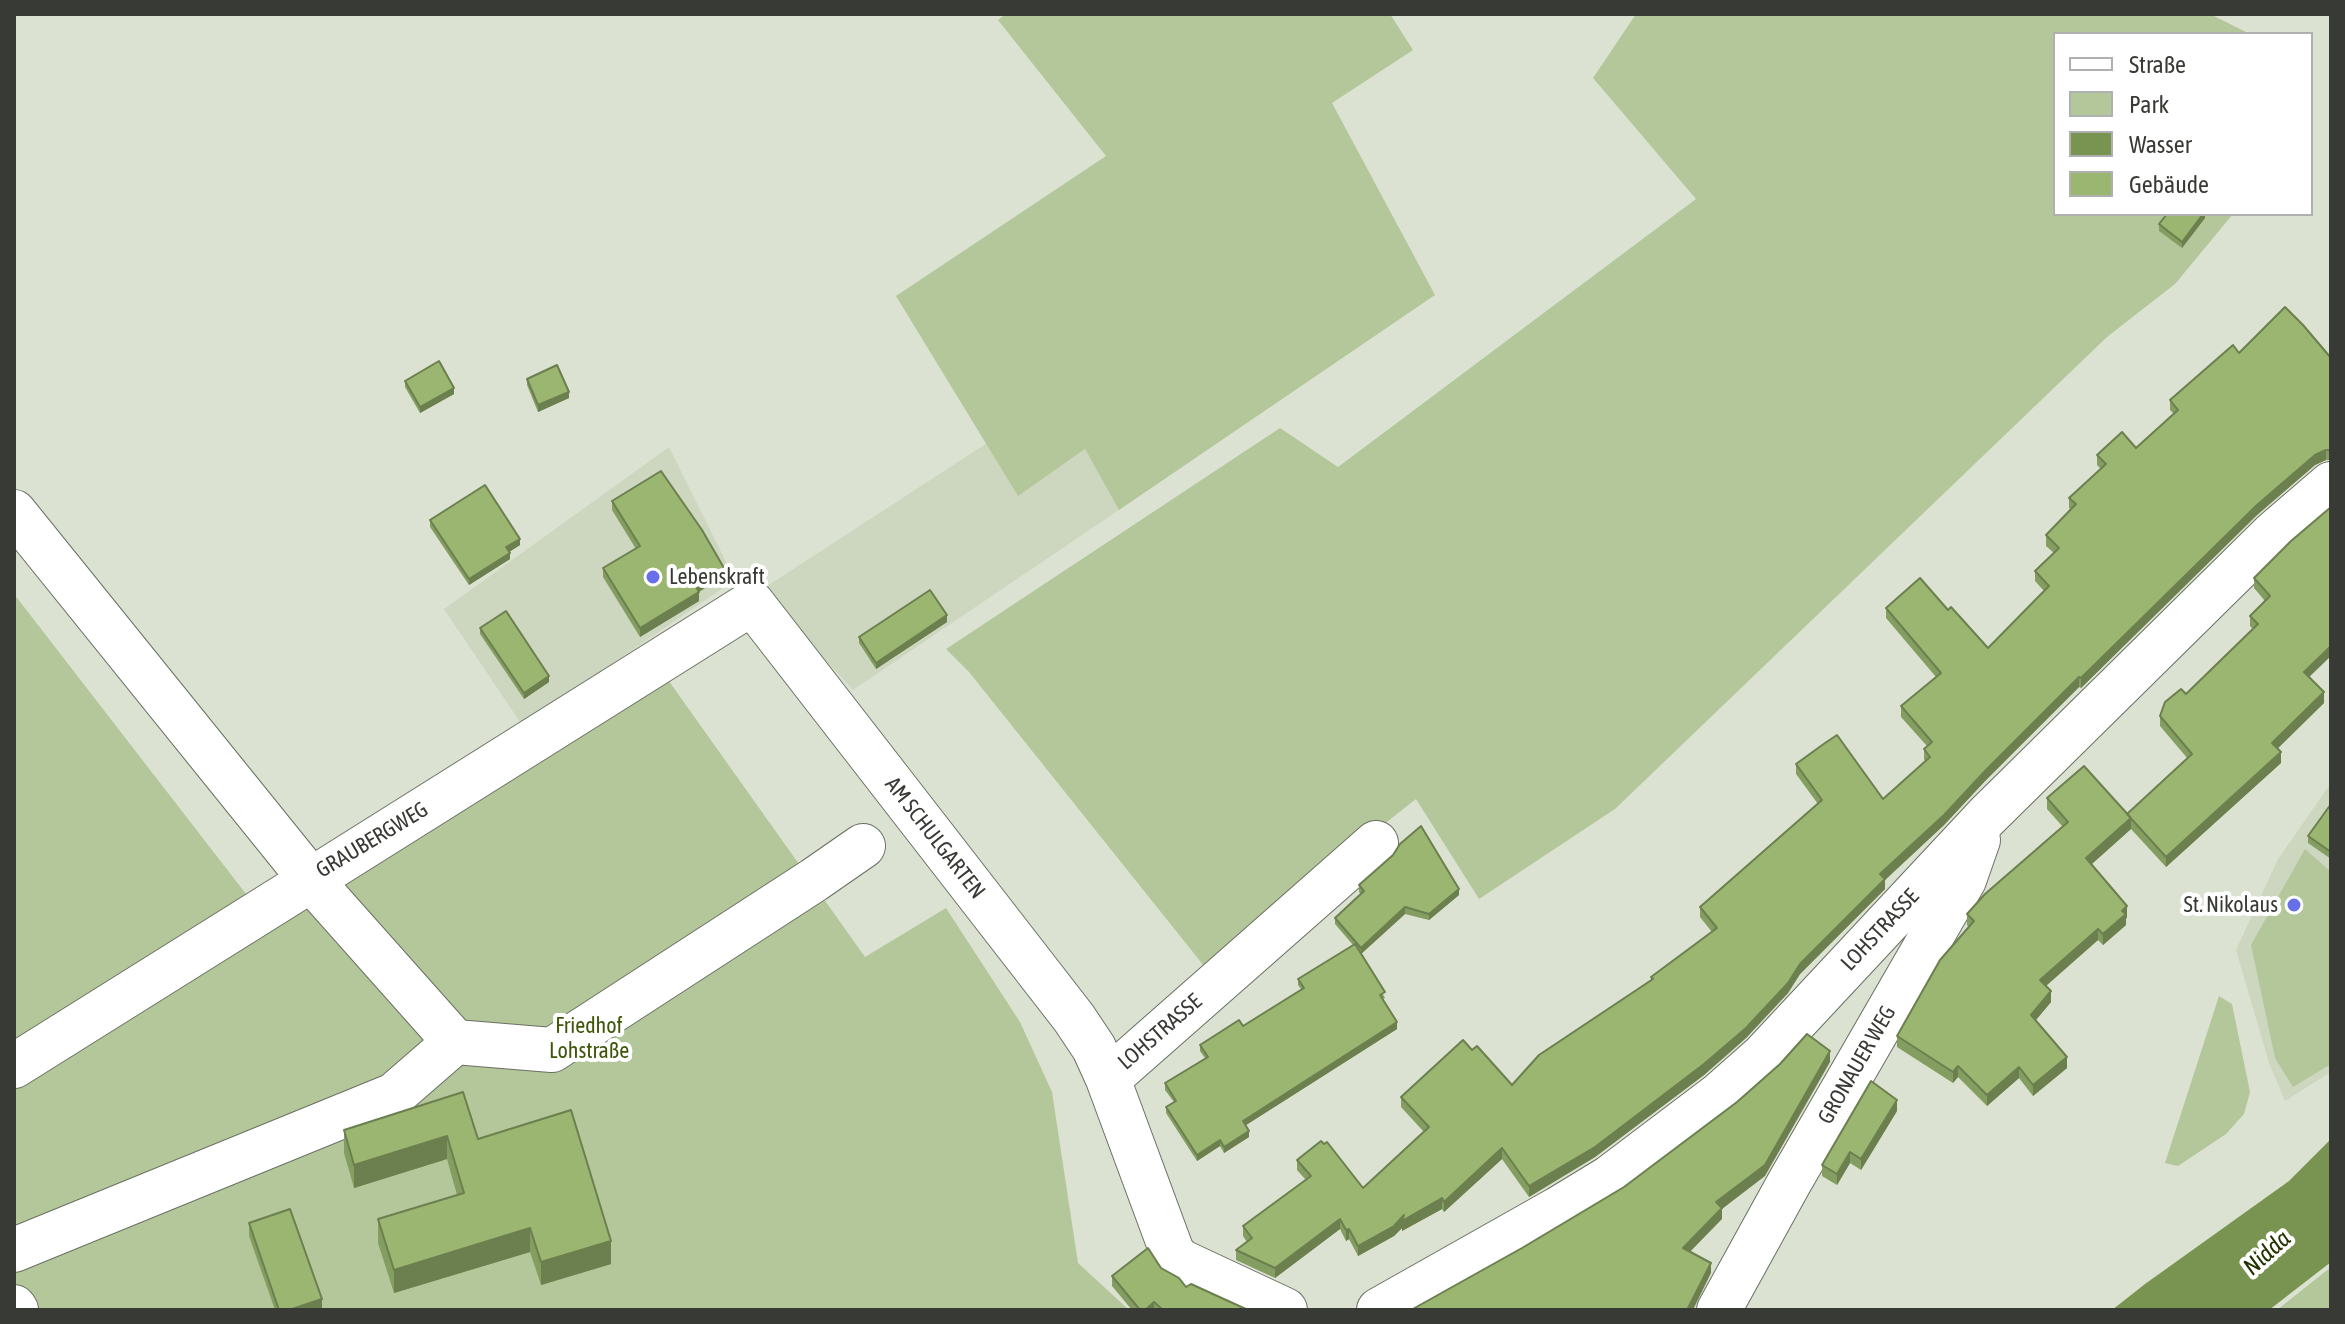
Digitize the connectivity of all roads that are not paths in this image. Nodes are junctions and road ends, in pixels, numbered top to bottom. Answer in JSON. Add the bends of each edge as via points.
{"nodes":[{"id":1,"x":2331,"y":484,"type":"edge"},
{"id":2,"x":14,"y":512,"type":"edge"},
{"id":3,"x":752,"y":603,"type":"joint"},
{"id":4,"x":1987,"y":816,"type":"junction"},
{"id":5,"x":1376,"y":843,"type":"dead end"},
{"id":6,"x":863,"y":846,"type":"dead end"},
{"id":7,"x":311,"y":880,"type":"junction"},
{"id":8,"x":455,"y":1042,"type":"junction"},
{"id":9,"x":14,"y":1066,"type":"edge"},
{"id":10,"x":1108,"y":1079,"type":"junction"},
{"id":11,"x":14,"y":1250,"type":"edge"},
{"id":12,"x":1285,"y":1310,"type":"edge"},
{"id":13,"x":1379,"y":1310,"type":"edge"},
{"id":14,"x":1719,"y":1310,"type":"edge"}],
"edges":[{"from":1,"to":4,"type":"street","name":"LOHSTRASSE","via":[[2274,533]]},
{"from":2,"to":7,"type":"street","name":"GRAUBERGWEG"},
{"from":3,"to":7,"type":"street","name":"GRAUBERGWEG"},
{"from":3,"to":10,"type":"street","name":"AM SCHULGARTEN","via":[[1074,1018]]},
{"from":4,"to":13,"type":"street","name":"LOHSTRASSE","via":[[1763,1056],[1720,1094],[1609,1178]]},
{"from":4,"to":14,"type":"street","name":"GRONAUER WEG","via":[[1964,880]]},
{"from":5,"to":10,"type":"street","name":"LOHSTRASSE"},
{"from":6,"to":8,"type":"street","via":[[552,1050]]},
{"from":7,"to":8,"type":"street"},
{"from":7,"to":9,"type":"street"},
{"from":8,"to":11,"type":"street","via":[[394,1095]]},
{"from":10,"to":12,"type":"street","name":"LOHSTRASSE","via":[[1172,1252],[1180,1261]]}]}
